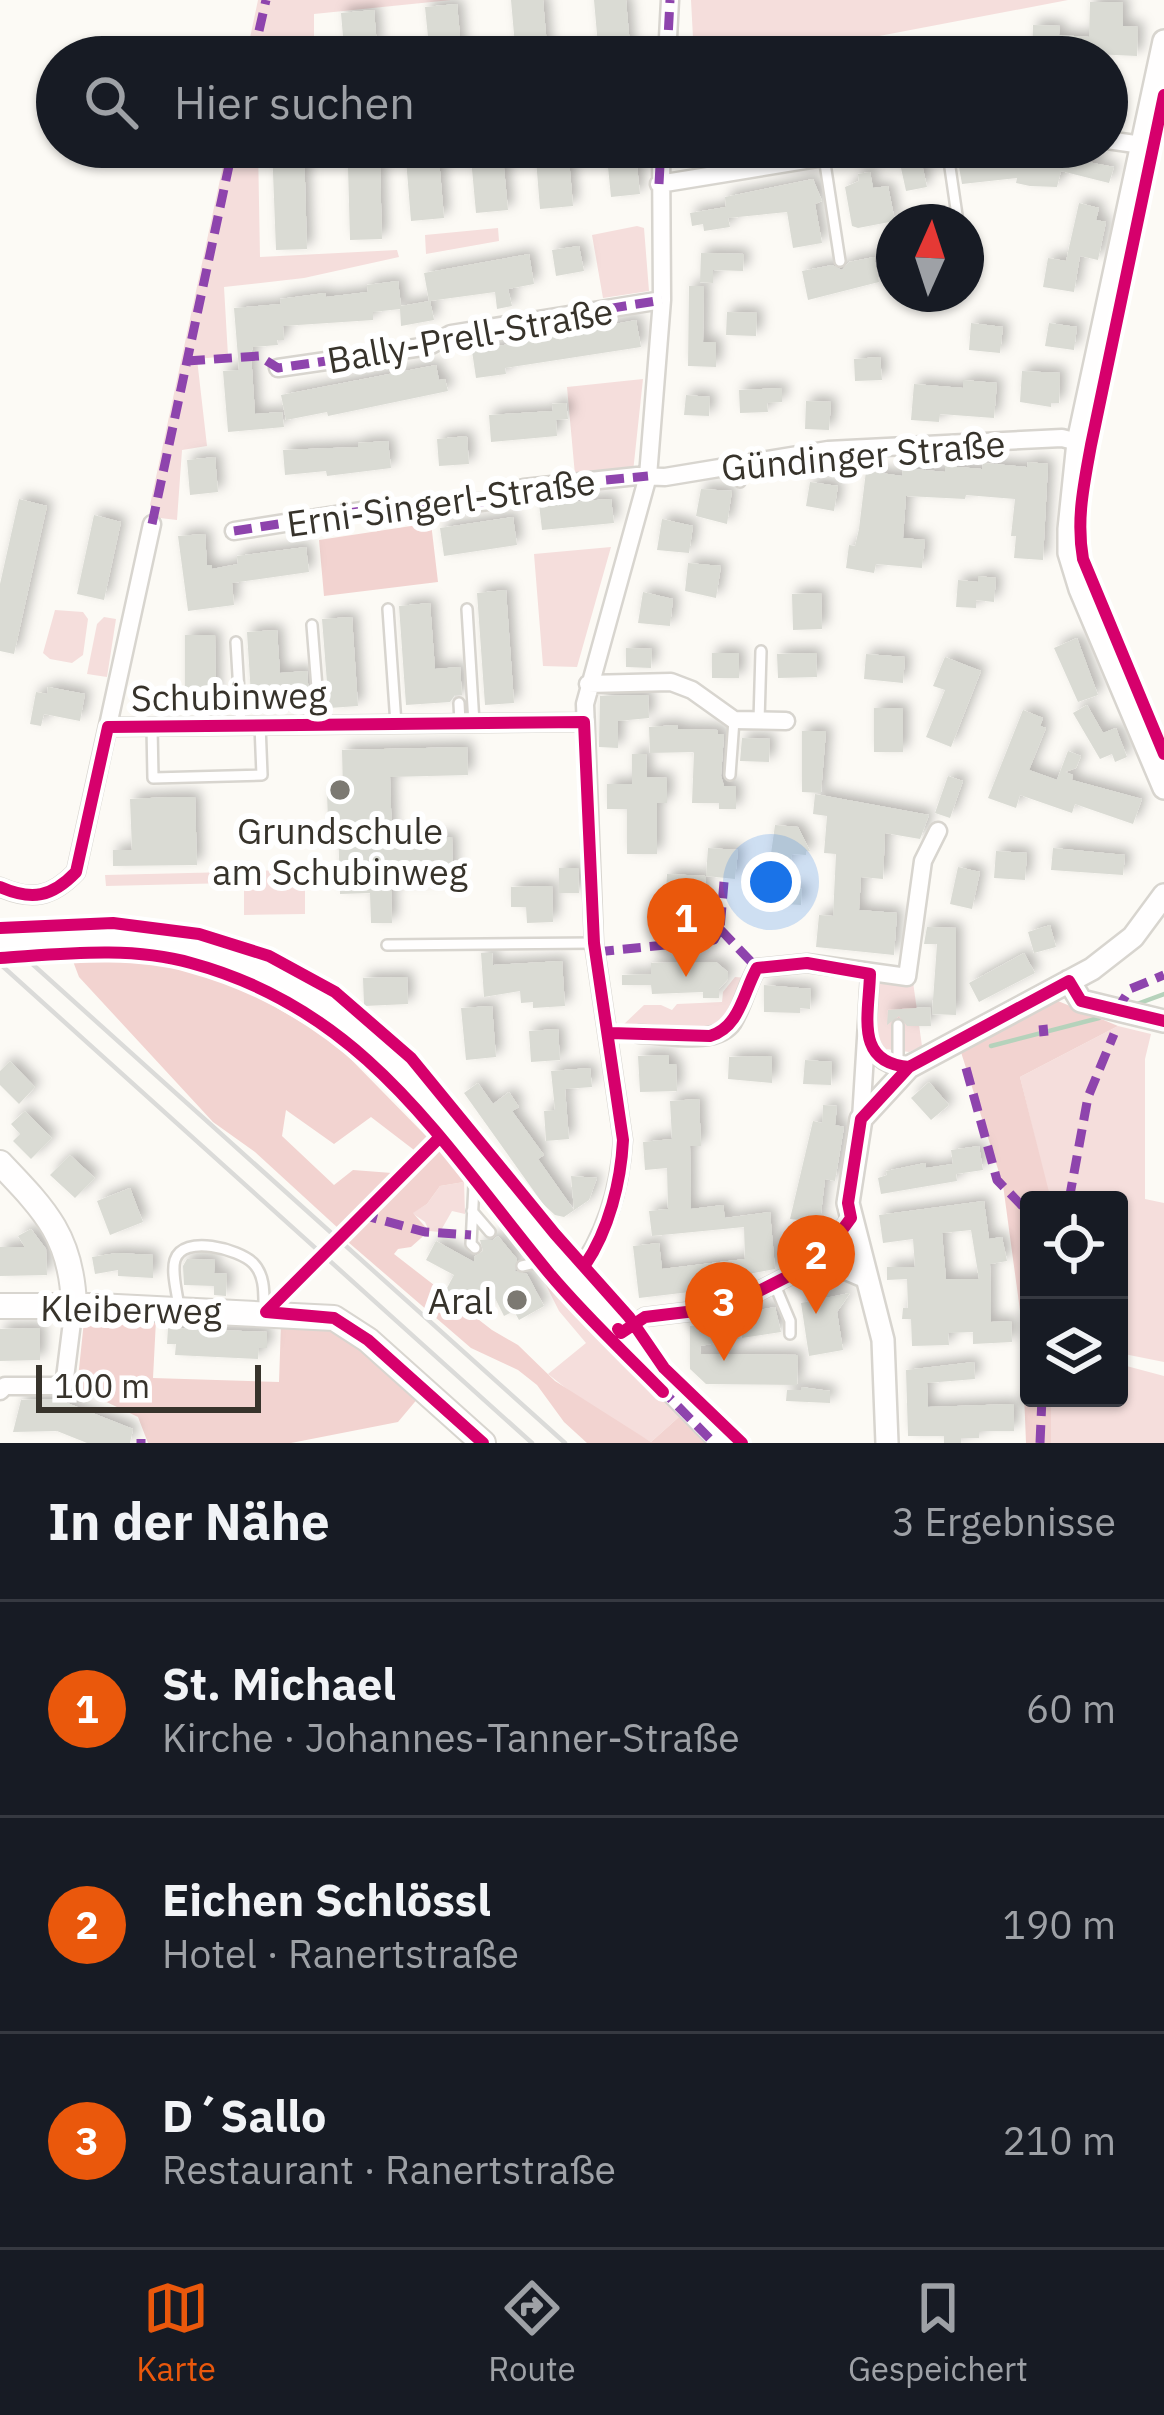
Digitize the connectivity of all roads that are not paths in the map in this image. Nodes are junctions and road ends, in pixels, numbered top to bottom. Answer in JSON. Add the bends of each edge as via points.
{"nodes":[{"id":1,"x":670,"y":0,"type":"edge"},
{"id":2,"x":668,"y":36,"type":"edge"},
{"id":3,"x":1164,"y":41,"type":"edge"},
{"id":4,"x":1128,"y":143,"type":"edge"},
{"id":5,"x":1142,"y":145,"type":"junction"},
{"id":6,"x":660,"y":168,"type":"edge"},
{"id":7,"x":757,"y":168,"type":"edge"},
{"id":8,"x":826,"y":168,"type":"edge"},
{"id":9,"x":950,"y":168,"type":"edge"},
{"id":10,"x":659,"y":184,"type":"junction"},
{"id":11,"x":955,"y":204,"type":"edge"},
{"id":12,"x":840,"y":261,"type":"dead end"},
{"id":13,"x":662,"y":300,"type":"junction"},
{"id":14,"x":278,"y":368,"type":"dead end"},
{"id":15,"x":1078,"y":442,"type":"junction"},
{"id":16,"x":648,"y":476,"type":"junction"},
{"id":17,"x":152,"y":524,"type":"dead end"},
{"id":18,"x":234,"y":531,"type":"dead end"},
{"id":19,"x":388,"y":609,"type":"dead end"},
{"id":20,"x":467,"y":609,"type":"dead end"},
{"id":21,"x":312,"y":625,"type":"dead end"},
{"id":22,"x":236,"y":642,"type":"dead end"},
{"id":23,"x":761,"y":651,"type":"dead end"},
{"id":24,"x":588,"y":684,"type":"junction"},
{"id":25,"x":459,"y":703,"type":"dead end"},
{"id":26,"x":734,"y":720,"type":"junction"},
{"id":27,"x":309,"y":721,"type":"junction"},
{"id":28,"x":760,"y":721,"type":"junction"},
{"id":29,"x":786,"y":721,"type":"dead end"},
{"id":30,"x":584,"y":722,"type":"junction"},
{"id":31,"x":467,"y":723,"type":"junction"},
{"id":32,"x":396,"y":724,"type":"junction"},
{"id":33,"x":250,"y":725,"type":"junction"},
{"id":34,"x":108,"y":727,"type":"junction"},
{"id":35,"x":152,"y":727,"type":"junction"},
{"id":36,"x":730,"y":775,"type":"dead end"},
{"id":37,"x":1164,"y":788,"type":"edge"},
{"id":38,"x":938,"y":831,"type":"dead end"},
{"id":39,"x":0,"y":886,"type":"edge"},
{"id":40,"x":1164,"y":895,"type":"edge"},
{"id":41,"x":0,"y":941,"type":"edge"},
{"id":42,"x":594,"y":943,"type":"junction"},
{"id":43,"x":387,"y":945,"type":"dead end"},
{"id":44,"x":870,"y":974,"type":"junction"},
{"id":45,"x":1069,"y":981,"type":"junction"},
{"id":46,"x":1164,"y":1021,"type":"edge"},
{"id":47,"x":898,"y":1025,"type":"dead end"},
{"id":48,"x":639,"y":1034,"type":"dead end"},
{"id":49,"x":868,"y":1039,"type":"junction"},
{"id":50,"x":904,"y":1067,"type":"junction"},
{"id":51,"x":861,"y":1119,"type":"junction"},
{"id":52,"x":452,"y":1127,"type":"junction"},
{"id":53,"x":476,"y":1154,"type":"junction"},
{"id":54,"x":0,"y":1163,"type":"edge"},
{"id":55,"x":363,"y":1215,"type":"dead end"},
{"id":56,"x":472,"y":1215,"type":"junction"},
{"id":57,"x":850,"y":1218,"type":"junction"},
{"id":58,"x":557,"y":1258,"type":"junction"},
{"id":59,"x":820,"y":1260,"type":"junction"},
{"id":60,"x":522,"y":1266,"type":"dead end"},
{"id":61,"x":574,"y":1278,"type":"junction"},
{"id":62,"x":868,"y":1281,"type":"junction"},
{"id":63,"x":774,"y":1283,"type":"junction"},
{"id":64,"x":0,"y":1306,"type":"edge"},
{"id":65,"x":74,"y":1306,"type":"junction"},
{"id":66,"x":179,"y":1309,"type":"junction"},
{"id":67,"x":264,"y":1312,"type":"junction"},
{"id":68,"x":622,"y":1333,"type":"junction"},
{"id":69,"x":790,"y":1334,"type":"dead end"},
{"id":70,"x":0,"y":1391,"type":"edge"},
{"id":71,"x":483,"y":1443,"type":"edge"},
{"id":72,"x":724,"y":1443,"type":"edge"},
{"id":73,"x":887,"y":1443,"type":"edge"}],
"edges":[{"from":1,"to":2,"type":"street"},
{"from":3,"to":5,"type":"street"},
{"from":4,"to":5,"type":"street"},
{"from":5,"to":15,"type":"street"},
{"from":6,"to":10,"type":"street"},
{"from":7,"to":10,"type":"street"},
{"from":8,"to":12,"type":"lane"},
{"from":9,"to":11,"type":"lane"},
{"from":10,"to":13,"type":"street"},
{"from":13,"to":14,"type":"street","name":"Bally-Prell-Straße"},
{"from":13,"to":16,"type":"street"},
{"from":15,"to":16,"type":"street","name":"Gündinger Straße","via":[[897,445],[740,473]]},
{"from":15,"to":37,"type":"street","via":[[1069,553]]},
{"from":16,"to":18,"type":"street","name":"Erni-Singerl-Straße"},
{"from":16,"to":24,"type":"street"},
{"from":17,"to":34,"type":"street"},
{"from":19,"to":32,"type":"lane"},
{"from":20,"to":31,"type":"lane"},
{"from":21,"to":27,"type":"lane"},
{"from":22,"to":33,"type":"lane"},
{"from":23,"to":28,"type":"lane"},
{"from":24,"to":26,"type":"street","via":[[671,682]]},
{"from":24,"to":30,"type":"street"},
{"from":25,"to":31,"type":"lane"},
{"from":26,"to":28,"type":"street"},
{"from":26,"to":36,"type":"lane"},
{"from":27,"to":32,"type":"street","name":"Schubinweg"},
{"from":27,"to":33,"type":"street","name":"Schubinweg"},
{"from":28,"to":29,"type":"street"},
{"from":30,"to":31,"type":"street","name":"Schubinweg"},
{"from":30,"to":42,"type":"street"},
{"from":31,"to":32,"type":"street","name":"Schubinweg"},
{"from":33,"to":35,"type":"street","name":"Schubinweg"},
{"from":33,"to":35,"type":"lane","via":[[262,776],[153,778]]},
{"from":34,"to":35,"type":"street","name":"Schubinweg"},
{"from":34,"to":39,"type":"street","name":"Schubinweg","via":[[76,872],[41,897]]},
{"from":38,"to":44,"type":"street","via":[[923,861],[907,977]]},
{"from":40,"to":45,"type":"street","via":[[1133,937]]},
{"from":41,"to":52,"type":"main road","bridge":true,"via":[[139,939],[261,968],[323,1000],[378,1043]]},
{"from":42,"to":43,"type":"lane"},
{"from":42,"to":61,"type":"street","via":[[623,1140],[601,1238]]},
{"from":44,"to":48,"type":"street","via":[[807,964],[757,968],[724,1032]]},
{"from":44,"to":49,"type":"street"},
{"from":45,"to":46,"type":"street","via":[[1081,1000]]},
{"from":45,"to":50,"type":"street"},
{"from":47,"to":50,"type":"lane"},
{"from":49,"to":50,"type":"street","via":[[875,1055]]},
{"from":49,"to":51,"type":"street"},
{"from":50,"to":51,"type":"street"},
{"from":51,"to":57,"type":"street"},
{"from":52,"to":53,"type":"main road"},
{"from":52,"to":55,"type":"lane"},
{"from":53,"to":56,"type":"lane"},
{"from":53,"to":58,"type":"main road"},
{"from":54,"to":65,"type":"main road","via":[[49,1214],[70,1258]]},
{"from":56,"to":56,"type":"lane","via":[[480,1239]]},
{"from":57,"to":59,"type":"street"},
{"from":57,"to":62,"type":"street"},
{"from":58,"to":60,"type":"lane"},
{"from":58,"to":61,"type":"main road"},
{"from":59,"to":62,"type":"street"},
{"from":59,"to":63,"type":"street"},
{"from":61,"to":68,"type":"main road"},
{"from":62,"to":73,"type":"street","via":[[884,1340]]},
{"from":63,"to":68,"type":"street","via":[[723,1305],[645,1317]]},
{"from":63,"to":69,"type":"lane"},
{"from":64,"to":65,"type":"main road","name":"Kleiberweg"},
{"from":65,"to":66,"type":"main road","name":"Kleiberweg"},
{"from":65,"to":70,"type":"street","via":[[64,1386]]},
{"from":66,"to":67,"type":"main road","name":"Kleiberweg"},
{"from":66,"to":67,"type":"lane","via":[[174,1263],[189,1247],[233,1250],[255,1264]]},
{"from":67,"to":71,"type":"main road","name":"Kleiberweg","via":[[334,1318]]},
{"from":68,"to":72,"type":"main road"}]}
